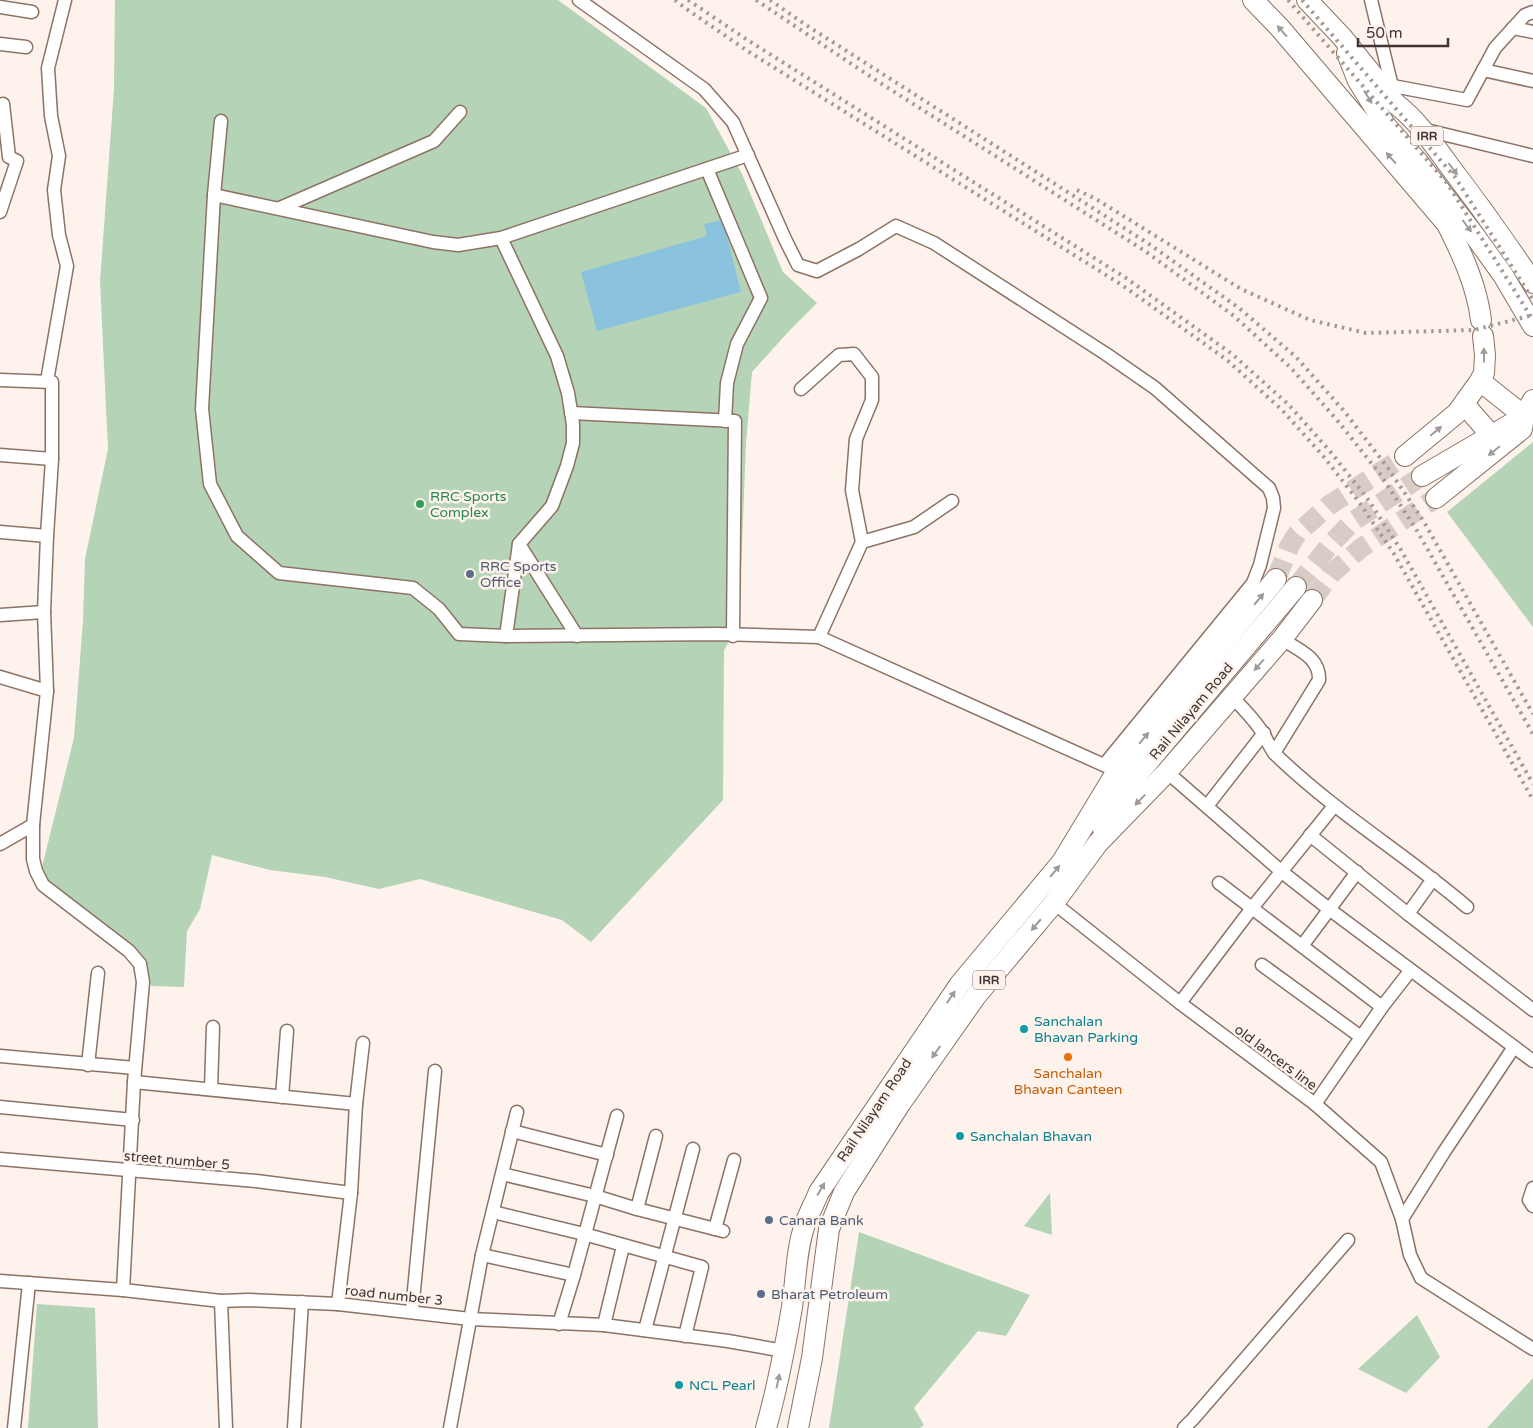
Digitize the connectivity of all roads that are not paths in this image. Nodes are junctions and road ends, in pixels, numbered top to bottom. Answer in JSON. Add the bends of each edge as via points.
{"nodes":[{"id":1,"x":65,"y":0,"type":"edge"},
{"id":2,"x":579,"y":0,"type":"edge"},
{"id":3,"x":1253,"y":0,"type":"edge"},
{"id":4,"x":1307,"y":0,"type":"edge"},
{"id":5,"x":1371,"y":0,"type":"edge"},
{"id":6,"x":0,"y":7,"type":"edge"},
{"id":7,"x":32,"y":12,"type":"dead end"},
{"id":8,"x":1533,"y":12,"type":"edge"},
{"id":9,"x":1513,"y":28,"type":"junction"},
{"id":10,"x":1533,"y":32,"type":"edge"},
{"id":11,"x":1342,"y":37,"type":"junction"},
{"id":12,"x":0,"y":44,"type":"edge"},
{"id":13,"x":26,"y":47,"type":"dead end"},
{"id":14,"x":1483,"y":70,"type":"junction"},
{"id":15,"x":1533,"y":81,"type":"edge"},
{"id":16,"x":1394,"y":95,"type":"junction"},
{"id":17,"x":0,"y":105,"type":"edge"},
{"id":18,"x":460,"y":112,"type":"dead end"},
{"id":19,"x":221,"y":121,"type":"dead end"},
{"id":20,"x":1422,"y":129,"type":"junction"},
{"id":21,"x":748,"y":156,"type":"junction"},
{"id":22,"x":1533,"y":156,"type":"edge"},
{"id":23,"x":707,"y":169,"type":"junction"},
{"id":24,"x":214,"y":195,"type":"junction"},
{"id":25,"x":280,"y":208,"type":"junction"},
{"id":26,"x":0,"y":212,"type":"edge"},
{"id":27,"x":501,"y":238,"type":"junction"},
{"id":28,"x":1533,"y":283,"type":"edge"},
{"id":29,"x":1533,"y":326,"type":"edge"},
{"id":30,"x":0,"y":380,"type":"edge"},
{"id":31,"x":47,"y":381,"type":"junction"},
{"id":32,"x":1480,"y":381,"type":"junction"},
{"id":33,"x":801,"y":389,"type":"dead end"},
{"id":34,"x":1464,"y":404,"type":"junction"},
{"id":35,"x":1530,"y":409,"type":"edge"},
{"id":36,"x":571,"y":413,"type":"junction"},
{"id":37,"x":725,"y":420,"type":"junction"},
{"id":38,"x":1491,"y":435,"type":"junction"},
{"id":39,"x":0,"y":455,"type":"edge"},
{"id":40,"x":1405,"y":456,"type":"tunnel mouth"},
{"id":41,"x":52,"y":459,"type":"junction"},
{"id":42,"x":1422,"y":476,"type":"tunnel mouth"},
{"id":43,"x":1436,"y":498,"type":"tunnel mouth"},
{"id":44,"x":952,"y":501,"type":"dead end"},
{"id":45,"x":0,"y":532,"type":"edge"},
{"id":46,"x":47,"y":536,"type":"junction"},
{"id":47,"x":862,"y":542,"type":"junction"},
{"id":48,"x":519,"y":544,"type":"junction"},
{"id":49,"x":1276,"y":579,"type":"tunnel mouth"},
{"id":50,"x":1296,"y":586,"type":"tunnel mouth"},
{"id":51,"x":1312,"y":600,"type":"tunnel mouth"},
{"id":52,"x":44,"y":612,"type":"junction"},
{"id":53,"x":0,"y":615,"type":"edge"},
{"id":54,"x":506,"y":636,"type":"junction"},
{"id":55,"x":577,"y":636,"type":"junction"},
{"id":56,"x":733,"y":636,"type":"junction"},
{"id":57,"x":820,"y":637,"type":"junction"},
{"id":58,"x":1282,"y":640,"type":"junction"},
{"id":59,"x":0,"y":677,"type":"edge"},
{"id":60,"x":47,"y":691,"type":"junction"},
{"id":61,"x":1232,"y":698,"type":"junction"},
{"id":62,"x":1264,"y":733,"type":"junction"},
{"id":63,"x":1274,"y":753,"type":"junction"},
{"id":64,"x":1110,"y":768,"type":"junction"},
{"id":65,"x":1167,"y":772,"type":"junction"},
{"id":66,"x":1207,"y":806,"type":"junction"},
{"id":67,"x":1334,"y":806,"type":"junction"},
{"id":68,"x":33,"y":825,"type":"junction"},
{"id":69,"x":1310,"y":835,"type":"junction"},
{"id":70,"x":1098,"y":843,"type":"junction"},
{"id":71,"x":0,"y":844,"type":"edge"},
{"id":72,"x":1282,"y":872,"type":"junction"},
{"id":73,"x":1357,"y":872,"type":"junction"},
{"id":74,"x":1433,"y":878,"type":"junction"},
{"id":75,"x":1219,"y":883,"type":"dead end"},
{"id":76,"x":1054,"y":903,"type":"junction"},
{"id":77,"x":1467,"y":907,"type":"dead end"},
{"id":78,"x":1252,"y":908,"type":"junction"},
{"id":79,"x":1328,"y":909,"type":"junction"},
{"id":80,"x":1408,"y":914,"type":"junction"},
{"id":81,"x":1302,"y":946,"type":"junction"},
{"id":82,"x":1262,"y":965,"type":"dead end"},
{"id":83,"x":1410,"y":971,"type":"junction"},
{"id":84,"x":98,"y":973,"type":"dead end"},
{"id":85,"x":1180,"y":1003,"type":"junction"},
{"id":86,"x":1382,"y":1008,"type":"junction"},
{"id":87,"x":1533,"y":1010,"type":"edge"},
{"id":88,"x":213,"y":1027,"type":"dead end"},
{"id":89,"x":287,"y":1031,"type":"dead end"},
{"id":90,"x":1362,"y":1037,"type":"junction"},
{"id":91,"x":363,"y":1043,"type":"dead end"},
{"id":92,"x":1514,"y":1047,"type":"junction"},
{"id":93,"x":0,"y":1056,"type":"edge"},
{"id":94,"x":1533,"y":1061,"type":"edge"},
{"id":95,"x":88,"y":1065,"type":"junction"},
{"id":96,"x":135,"y":1068,"type":"junction"},
{"id":97,"x":435,"y":1071,"type":"dead end"},
{"id":98,"x":134,"y":1082,"type":"junction"},
{"id":99,"x":211,"y":1089,"type":"junction"},
{"id":100,"x":282,"y":1097,"type":"junction"},
{"id":101,"x":356,"y":1104,"type":"junction"},
{"id":102,"x":1314,"y":1104,"type":"junction"},
{"id":103,"x":0,"y":1107,"type":"edge"},
{"id":104,"x":517,"y":1112,"type":"dead end"},
{"id":105,"x":617,"y":1116,"type":"dead end"},
{"id":106,"x":132,"y":1120,"type":"junction"},
{"id":107,"x":512,"y":1131,"type":"junction"},
{"id":108,"x":656,"y":1136,"type":"dead end"},
{"id":109,"x":693,"y":1149,"type":"dead end"},
{"id":110,"x":608,"y":1155,"type":"junction"},
{"id":111,"x":0,"y":1159,"type":"edge"},
{"id":112,"x":734,"y":1160,"type":"dead end"},
{"id":113,"x":129,"y":1171,"type":"junction"},
{"id":114,"x":502,"y":1174,"type":"junction"},
{"id":115,"x":1533,"y":1188,"type":"edge"},
{"id":116,"x":351,"y":1193,"type":"junction"},
{"id":117,"x":595,"y":1196,"type":"junction"},
{"id":118,"x":1533,"y":1206,"type":"edge"},
{"id":119,"x":636,"y":1209,"type":"junction"},
{"id":120,"x":493,"y":1212,"type":"junction"},
{"id":121,"x":675,"y":1218,"type":"junction"},
{"id":122,"x":1402,"y":1219,"type":"junction"},
{"id":123,"x":584,"y":1234,"type":"junction"},
{"id":124,"x":1348,"y":1240,"type":"dead end"},
{"id":125,"x":624,"y":1246,"type":"junction"},
{"id":126,"x":482,"y":1255,"type":"junction"},
{"id":127,"x":664,"y":1257,"type":"junction"},
{"id":128,"x":574,"y":1275,"type":"junction"},
{"id":129,"x":0,"y":1281,"type":"edge"},
{"id":130,"x":30,"y":1283,"type":"junction"},
{"id":131,"x":123,"y":1290,"type":"junction"},
{"id":132,"x":221,"y":1301,"type":"junction"},
{"id":133,"x":302,"y":1302,"type":"junction"},
{"id":134,"x":338,"y":1304,"type":"junction"},
{"id":135,"x":412,"y":1311,"type":"junction"},
{"id":136,"x":470,"y":1319,"type":"junction"},
{"id":137,"x":559,"y":1324,"type":"junction"},
{"id":138,"x":604,"y":1325,"type":"junction"},
{"id":139,"x":645,"y":1330,"type":"junction"},
{"id":140,"x":685,"y":1336,"type":"junction"},
{"id":141,"x":1533,"y":1349,"type":"edge"},
{"id":142,"x":784,"y":1351,"type":"junction"},
{"id":143,"x":768,"y":1424,"type":"edge"},
{"id":144,"x":14,"y":1428,"type":"edge"},
{"id":145,"x":226,"y":1428,"type":"edge"},
{"id":146,"x":294,"y":1428,"type":"edge"},
{"id":147,"x":450,"y":1428,"type":"edge"},
{"id":148,"x":797,"y":1428,"type":"edge"},
{"id":149,"x":1184,"y":1428,"type":"edge"}],
"edges":[{"from":1,"to":31,"type":"street","via":[[48,68],[51,116],[59,156],[54,190],[59,235],[67,266]]},
{"from":2,"to":21,"type":"street","via":[[704,89],[733,122]]},
{"from":32,"to":3,"type":"main road","one_way":true,"via":[[1485,355],[1480,306],[1464,258],[1447,224]]},
{"from":4,"to":11,"type":"main road","number":"IRR"},
{"from":5,"to":16,"type":"street"},
{"from":6,"to":7,"type":"street"},
{"from":8,"to":9,"type":"street"},
{"from":9,"to":10,"type":"street"},
{"from":9,"to":14,"type":"street","via":[[1494,48]]},
{"from":11,"to":16,"type":"main road","number":"IRR"},
{"from":11,"to":29,"type":"main road","number":"IRR","one_way":true,"via":[[1358,81],[1386,126],[1472,232]]},
{"from":12,"to":13,"type":"street"},
{"from":14,"to":15,"type":"street"},
{"from":14,"to":16,"type":"street","via":[[1467,100]]},
{"from":16,"to":20,"type":"main road","number":"IRR"},
{"from":17,"to":26,"type":"street","via":[[3,104],[9,157],[17,161]]},
{"from":18,"to":25,"type":"street","via":[[434,141]]},
{"from":19,"to":24,"type":"street"},
{"from":20,"to":22,"type":"street"},
{"from":20,"to":28,"type":"main road","number":"IRR","one_way":true},
{"from":21,"to":23,"type":"street"},
{"from":21,"to":64,"type":"street","via":[[798,266],[817,271],[896,226],[934,243],[1155,388],[1268,488],[1274,508],[1253,582]]},
{"from":23,"to":27,"type":"street"},
{"from":23,"to":37,"type":"street","via":[[761,298],[737,344],[726,382]]},
{"from":24,"to":25,"type":"street"},
{"from":24,"to":54,"type":"street","via":[[202,409],[210,484],[238,536],[280,573],[413,588],[439,609],[459,634]]},
{"from":25,"to":27,"type":"street","via":[[433,242],[458,245]]},
{"from":27,"to":36,"type":"street","via":[[558,356]]},
{"from":30,"to":31,"type":"street"},
{"from":31,"to":41,"type":"street","via":[[52,382]]},
{"from":32,"to":34,"type":"main road"},
{"from":32,"to":35,"type":"main road"},
{"from":33,"to":47,"type":"street","via":[[839,355],[854,354],[872,377],[872,400],[856,439],[852,490]]},
{"from":34,"to":38,"type":"main road"},
{"from":40,"to":34,"type":"main road","one_way":true},
{"from":35,"to":38,"type":"main road"},
{"from":35,"to":43,"type":"main road","one_way":true,"via":[[1522,429]]},
{"from":36,"to":37,"type":"street"},
{"from":36,"to":48,"type":"street","via":[[573,443],[552,506]]},
{"from":37,"to":56,"type":"street","via":[[735,421]]},
{"from":38,"to":42,"type":"main road"},
{"from":39,"to":41,"type":"street"},
{"from":41,"to":46,"type":"street"},
{"from":44,"to":47,"type":"street","via":[[914,527]]},
{"from":45,"to":46,"type":"street"},
{"from":46,"to":52,"type":"street"},
{"from":47,"to":57,"type":"street"},
{"from":48,"to":54,"type":"street"},
{"from":48,"to":55,"type":"street"},
{"from":64,"to":49,"type":"main road","name":"Rail Nilayam Road","one_way":true},
{"from":50,"to":70,"type":"main road","name":"Rail Nilayam Road","number":"IRR","via":[[1130,782],[1109,814]]},
{"from":51,"to":58,"type":"main road","name":"Rail Nilayam Road","number":"IRR"},
{"from":52,"to":53,"type":"street"},
{"from":52,"to":60,"type":"street"},
{"from":54,"to":55,"type":"street"},
{"from":55,"to":56,"type":"street"},
{"from":56,"to":57,"type":"street"},
{"from":57,"to":64,"type":"street"},
{"from":58,"to":61,"type":"main road","name":"Rail Nilayam Road","number":"IRR","one_way":true},
{"from":58,"to":63,"type":"street","via":[[1314,661],[1319,680]]},
{"from":59,"to":60,"type":"street"},
{"from":60,"to":68,"type":"street"},
{"from":61,"to":62,"type":"street"},
{"from":61,"to":65,"type":"main road","name":"Rail Nilayam Road","number":"IRR"},
{"from":62,"to":63,"type":"street"},
{"from":62,"to":66,"type":"street"},
{"from":63,"to":67,"type":"street"},
{"from":142,"to":64,"type":"main road","name":"Rail Nilayam Road","number":"IRR","one_way":true,"via":[[805,1224],[819,1192],[960,984],[1062,862],[1079,836]]},
{"from":65,"to":66,"type":"street"},
{"from":65,"to":70,"type":"main road","name":"Rail Nilayam Road","number":"IRR","one_way":true},
{"from":66,"to":72,"type":"street"},
{"from":67,"to":69,"type":"street"},
{"from":67,"to":74,"type":"street"},
{"from":68,"to":71,"type":"street"},
{"from":68,"to":96,"type":"street","via":[[33,859],[43,885],[129,951],[140,964],[143,982]]},
{"from":69,"to":72,"type":"street"},
{"from":69,"to":73,"type":"street"},
{"from":70,"to":76,"type":"main road","name":"Rail Nilayam Road","number":"IRR"},
{"from":72,"to":78,"type":"street"},
{"from":72,"to":79,"type":"street"},
{"from":73,"to":79,"type":"street"},
{"from":73,"to":80,"type":"street"},
{"from":74,"to":77,"type":"street"},
{"from":74,"to":80,"type":"street"},
{"from":75,"to":78,"type":"street"},
{"from":76,"to":85,"type":"street","name":"old lancers line"},
{"from":76,"to":148,"type":"main road","name":"Rail Nilayam Road","number":"IRR","one_way":true,"via":[[976,996],[900,1104],[844,1192],[829,1229],[812,1358]]},
{"from":78,"to":81,"type":"street"},
{"from":78,"to":85,"type":"street"},
{"from":79,"to":81,"type":"street"},
{"from":79,"to":83,"type":"street"},
{"from":80,"to":87,"type":"street"},
{"from":81,"to":86,"type":"street"},
{"from":82,"to":90,"type":"street"},
{"from":83,"to":86,"type":"street"},
{"from":83,"to":92,"type":"street"},
{"from":84,"to":95,"type":"street"},
{"from":85,"to":102,"type":"street","name":"old lancers line"},
{"from":86,"to":90,"type":"street"},
{"from":88,"to":99,"type":"street"},
{"from":89,"to":100,"type":"street"},
{"from":90,"to":102,"type":"street"},
{"from":91,"to":101,"type":"street"},
{"from":92,"to":94,"type":"street"},
{"from":92,"to":122,"type":"street"},
{"from":93,"to":95,"type":"street"},
{"from":95,"to":96,"type":"street"},
{"from":96,"to":98,"type":"street"},
{"from":97,"to":135,"type":"street"},
{"from":98,"to":99,"type":"street"},
{"from":98,"to":106,"type":"street"},
{"from":99,"to":100,"type":"street"},
{"from":100,"to":101,"type":"street"},
{"from":101,"to":116,"type":"street"},
{"from":102,"to":122,"type":"street","name":"old lancers line","via":[[1381,1162]]},
{"from":103,"to":106,"type":"street"},
{"from":104,"to":107,"type":"street"},
{"from":105,"to":110,"type":"street"},
{"from":106,"to":113,"type":"street"},
{"from":107,"to":110,"type":"street"},
{"from":107,"to":114,"type":"street"},
{"from":108,"to":119,"type":"street"},
{"from":109,"to":121,"type":"street"},
{"from":110,"to":117,"type":"street"},
{"from":111,"to":113,"type":"street","name":"street number 5"},
{"from":112,"to":121,"type":"street","via":[[719,1230]]},
{"from":113,"to":116,"type":"street","name":"street number 5","via":[[256,1181]]},
{"from":113,"to":131,"type":"street"},
{"from":114,"to":117,"type":"street"},
{"from":114,"to":120,"type":"street"},
{"from":115,"to":118,"type":"street","via":[[1529,1200]]},
{"from":116,"to":134,"type":"street"},
{"from":117,"to":119,"type":"street"},
{"from":117,"to":123,"type":"street"},
{"from":119,"to":121,"type":"street"},
{"from":120,"to":123,"type":"street"},
{"from":120,"to":126,"type":"street"},
{"from":121,"to":127,"type":"street"},
{"from":122,"to":141,"type":"street","name":"old lancers line","via":[[1410,1254],[1421,1278]]},
{"from":123,"to":125,"type":"street"},
{"from":123,"to":128,"type":"street"},
{"from":124,"to":149,"type":"street"},
{"from":125,"to":127,"type":"street"},
{"from":125,"to":138,"type":"street"},
{"from":126,"to":128,"type":"street"},
{"from":126,"to":136,"type":"street"},
{"from":127,"to":139,"type":"street"},
{"from":127,"to":140,"type":"street","via":[[702,1267]]},
{"from":128,"to":137,"type":"street"},
{"from":129,"to":130,"type":"street","name":"road number 3"},
{"from":130,"to":131,"type":"street","name":"road number 3"},
{"from":130,"to":144,"type":"street"},
{"from":131,"to":132,"type":"street","name":"road number 3"},
{"from":132,"to":133,"type":"street","name":"road number 3"},
{"from":132,"to":145,"type":"street"},
{"from":133,"to":134,"type":"street","name":"road number 3"},
{"from":133,"to":146,"type":"street"},
{"from":134,"to":135,"type":"street","name":"road number 3"},
{"from":135,"to":136,"type":"street","name":"road number 3"},
{"from":136,"to":137,"type":"street","name":"road number 3"},
{"from":136,"to":147,"type":"street"},
{"from":137,"to":138,"type":"street","name":"road number 3"},
{"from":138,"to":139,"type":"street","name":"road number 3"},
{"from":139,"to":140,"type":"street","name":"road number 3"},
{"from":140,"to":142,"type":"street","name":"road number 3"},
{"from":143,"to":142,"type":"main road","name":"Rail Nilayam Road","number":"IRR","one_way":true},
{"from":143,"to":148,"type":"main road"}]}
